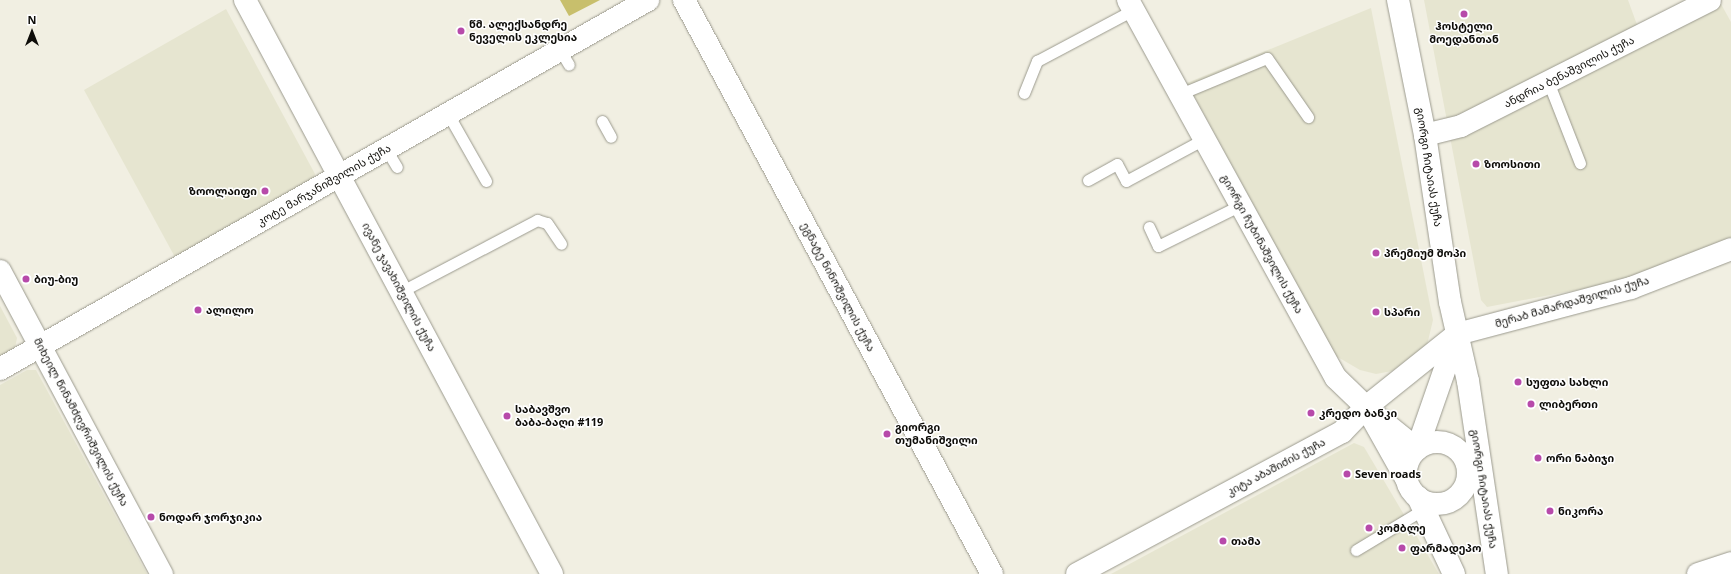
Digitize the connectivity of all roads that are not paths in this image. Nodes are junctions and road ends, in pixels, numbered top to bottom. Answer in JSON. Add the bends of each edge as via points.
{"nodes":[{"id":1,"x":244,"y":0,"type":"edge"},
{"id":2,"x":648,"y":0,"type":"edge"},
{"id":3,"x":684,"y":0,"type":"edge"},
{"id":4,"x":1398,"y":0,"type":"edge"},
{"id":5,"x":1710,"y":0,"type":"edge"},
{"id":6,"x":1130,"y":5,"type":"edge"},
{"id":7,"x":1549,"y":84,"type":"junction"},
{"id":8,"x":1024,"y":93,"type":"dead end"},
{"id":9,"x":1180,"y":94,"type":"junction"},
{"id":10,"x":448,"y":114,"type":"junction"},
{"id":11,"x":1308,"y":117,"type":"dead end"},
{"id":12,"x":602,"y":121,"type":"dead end"},
{"id":13,"x":1424,"y":135,"type":"junction"},
{"id":14,"x":611,"y":137,"type":"dead end"},
{"id":15,"x":1204,"y":139,"type":"junction"},
{"id":16,"x":1580,"y":163,"type":"dead end"},
{"id":17,"x":340,"y":176,"type":"junction"},
{"id":18,"x":1088,"y":180,"type":"dead end"},
{"id":19,"x":486,"y":181,"type":"dead end"},
{"id":20,"x":1241,"y":205,"type":"junction"},
{"id":21,"x":1149,"y":227,"type":"dead end"},
{"id":22,"x":561,"y":244,"type":"dead end"},
{"id":23,"x":1731,"y":249,"type":"edge"},
{"id":24,"x":0,"y":271,"type":"edge"},
{"id":25,"x":402,"y":291,"type":"junction"},
{"id":26,"x":1457,"y":334,"type":"junction"},
{"id":27,"x":41,"y":346,"type":"junction"},
{"id":28,"x":0,"y":369,"type":"edge"},
{"id":29,"x":1366,"y":407,"type":"junction"},
{"id":30,"x":1417,"y":449,"type":"junction"},
{"id":31,"x":1467,"y":480,"type":"junction"},
{"id":32,"x":1416,"y":496,"type":"junction"},
{"id":33,"x":1486,"y":502,"type":"junction"},
{"id":34,"x":1356,"y":550,"type":"dead end"},
{"id":35,"x":1731,"y":563,"type":"edge"},
{"id":36,"x":162,"y":574,"type":"edge"},
{"id":37,"x":552,"y":574,"type":"edge"},
{"id":38,"x":992,"y":574,"type":"edge"},
{"id":39,"x":1077,"y":574,"type":"edge"},
{"id":40,"x":1454,"y":574,"type":"edge"},
{"id":41,"x":1497,"y":574,"type":"edge"},
{"id":42,"x":1698,"y":574,"type":"edge"}],
"edges":[{"from":1,"to":17,"type":"street","name":"ივანე ჯავახიშვილის ქუჩა"},
{"from":2,"to":10,"type":"street","name":"კოტე მარჯანიშვილის ქუჩა","via":[[565,58]]},
{"from":3,"to":38,"type":"street","name":"ეგნატე ნინოშვილის ქუჩა"},
{"from":4,"to":13,"type":"street","name":"გიორგი ჩიტაიას ქუჩა"},
{"from":5,"to":7,"type":"street","name":"ანდრია ბენაშვილის ქუჩა"},
{"from":6,"to":8,"type":"lane","via":[[1037,61]]},
{"from":6,"to":9,"type":"street","name":"გიორგი ჩუბინაშვილის ქუჩა"},
{"from":7,"to":13,"type":"street","name":"ანდრია ბენაშვილის ქუჩა","via":[[1461,126]]},
{"from":7,"to":16,"type":"lane"},
{"from":9,"to":11,"type":"lane","via":[[1267,58]]},
{"from":9,"to":15,"type":"street","name":"გიორგი ჩუბინაშვილის ქუჩა"},
{"from":10,"to":17,"type":"street","name":"კოტე მარჯანიშვილის ქუჩა","via":[[392,158]]},
{"from":10,"to":19,"type":"lane"},
{"from":12,"to":14,"type":"lane"},
{"from":13,"to":26,"type":"street","name":"გიორგი ჩიტაიას ქუჩა"},
{"from":15,"to":18,"type":"lane","via":[[1126,181],[1117,164]]},
{"from":15,"to":20,"type":"street","name":"გიორგი ჩუბინაშვილის ქუჩა"},
{"from":17,"to":25,"type":"street","name":"ივანე ჯავახიშვილის ქუჩა"},
{"from":17,"to":27,"type":"street","name":"კოტე მარჯანიშვილის ქუჩა"},
{"from":20,"to":21,"type":"lane","via":[[1158,246]]},
{"from":20,"to":29,"type":"street","name":"გიორგი ჩუბინაშვილის ქუჩა","via":[[1336,378]]},
{"from":22,"to":25,"type":"lane","via":[[547,222],[538,220]]},
{"from":23,"to":26,"type":"street","name":"მერაბ მამარდაშვილის ქუჩა","via":[[1631,288]]},
{"from":24,"to":27,"type":"street","name":"მიხეილ წინამძღვრიშვილის ქუჩა"},
{"from":25,"to":37,"type":"street","name":"ივანე ჯავახიშვილის ქუჩა"},
{"from":26,"to":29,"type":"street","name":"კიტა აბაშიძის ქუჩა"},
{"from":26,"to":30,"type":"street","name":"გიორგი ჩიტაიას ქუჩა"},
{"from":26,"to":33,"type":"street","name":"გიორგი ჩიტაიას ქუჩა","via":[[1468,381]]},
{"from":27,"to":28,"type":"street","name":"კოტე მარჯანიშვილის ქუჩა"},
{"from":27,"to":36,"type":"street","name":"მიხეილ წინამძღვრიშვილის ქუჩა"},
{"from":29,"to":30,"type":"street"},
{"from":29,"to":32,"type":"street","name":"გიორგი ჩუბინაშვილის ქუჩა"},
{"from":29,"to":39,"type":"street","name":"კიტა აბაშიძის ქუჩა","via":[[1342,432]]},
{"from":30,"to":31,"type":"street","via":[[1438,442],[1458,450],[1468,469]]},
{"from":30,"to":32,"type":"street","via":[[1408,464]]},
{"from":31,"to":32,"type":"street","via":[[1463,490],[1447,502],[1437,504]]},
{"from":31,"to":33,"type":"street"},
{"from":32,"to":34,"type":"lane"},
{"from":32,"to":40,"type":"street"},
{"from":33,"to":41,"type":"street","name":"გიორგი ჩიტაიას ქუჩა"},
{"from":35,"to":42,"type":"street"}]}
